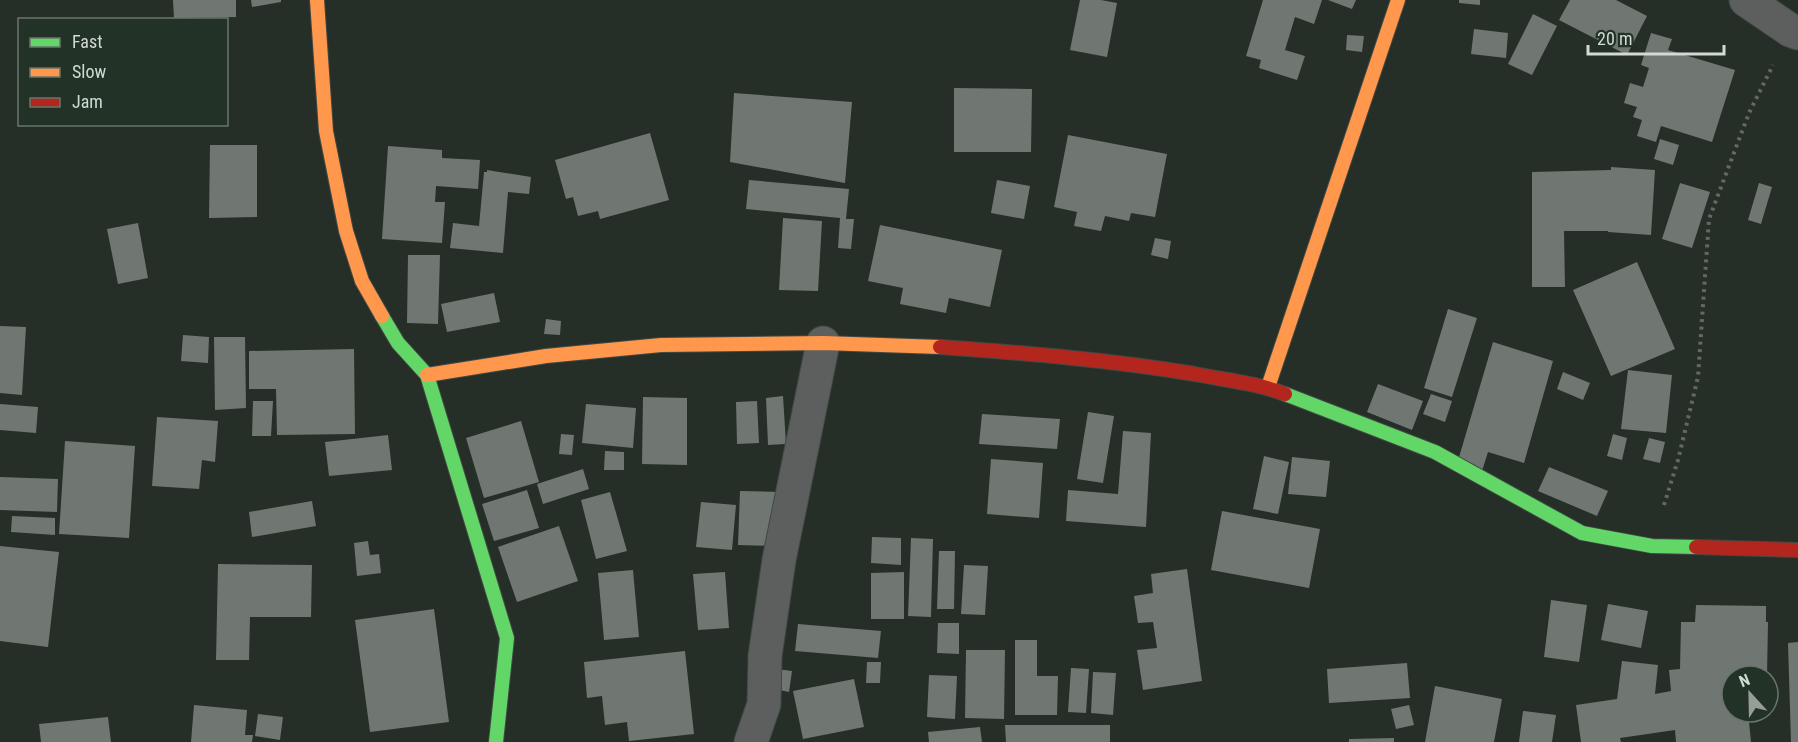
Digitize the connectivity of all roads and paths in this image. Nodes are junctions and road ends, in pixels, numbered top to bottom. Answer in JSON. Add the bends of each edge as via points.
{"nodes":[{"id":1,"x":317,"y":0,"type":"edge"},
{"id":2,"x":1398,"y":0,"type":"edge"},
{"id":3,"x":1746,"y":0,"type":"edge"},
{"id":4,"x":1794,"y":31,"type":"edge"},
{"id":5,"x":824,"y":343,"type":"junction"},
{"id":6,"x":427,"y":375,"type":"junction"},
{"id":7,"x":1268,"y":387,"type":"junction"},
{"id":8,"x":1652,"y":546,"type":"junction"},
{"id":9,"x":1798,"y":550,"type":"edge"},
{"id":10,"x":496,"y":742,"type":"edge"},
{"id":11,"x":751,"y":742,"type":"edge"}],
"edges":[{"from":1,"to":6,"type":"street","via":[[326,130],[346,231],[362,281],[398,343]]},
{"from":2,"to":7,"type":"street"},
{"from":3,"to":4,"type":"street"},
{"from":4,"to":8,"type":"path","via":[[1749,113],[1709,219],[1698,377]]},
{"from":5,"to":6,"type":"street","via":[[661,345],[546,356]]},
{"from":5,"to":7,"type":"street","via":[[927,345],[1044,354]]},
{"from":5,"to":11,"type":"street","via":[[779,560],[765,656],[764,704]]},
{"from":6,"to":10,"type":"street","via":[[507,638]]},
{"from":7,"to":8,"type":"street","via":[[1435,452],[1582,533]]},
{"from":8,"to":9,"type":"street"}]}
